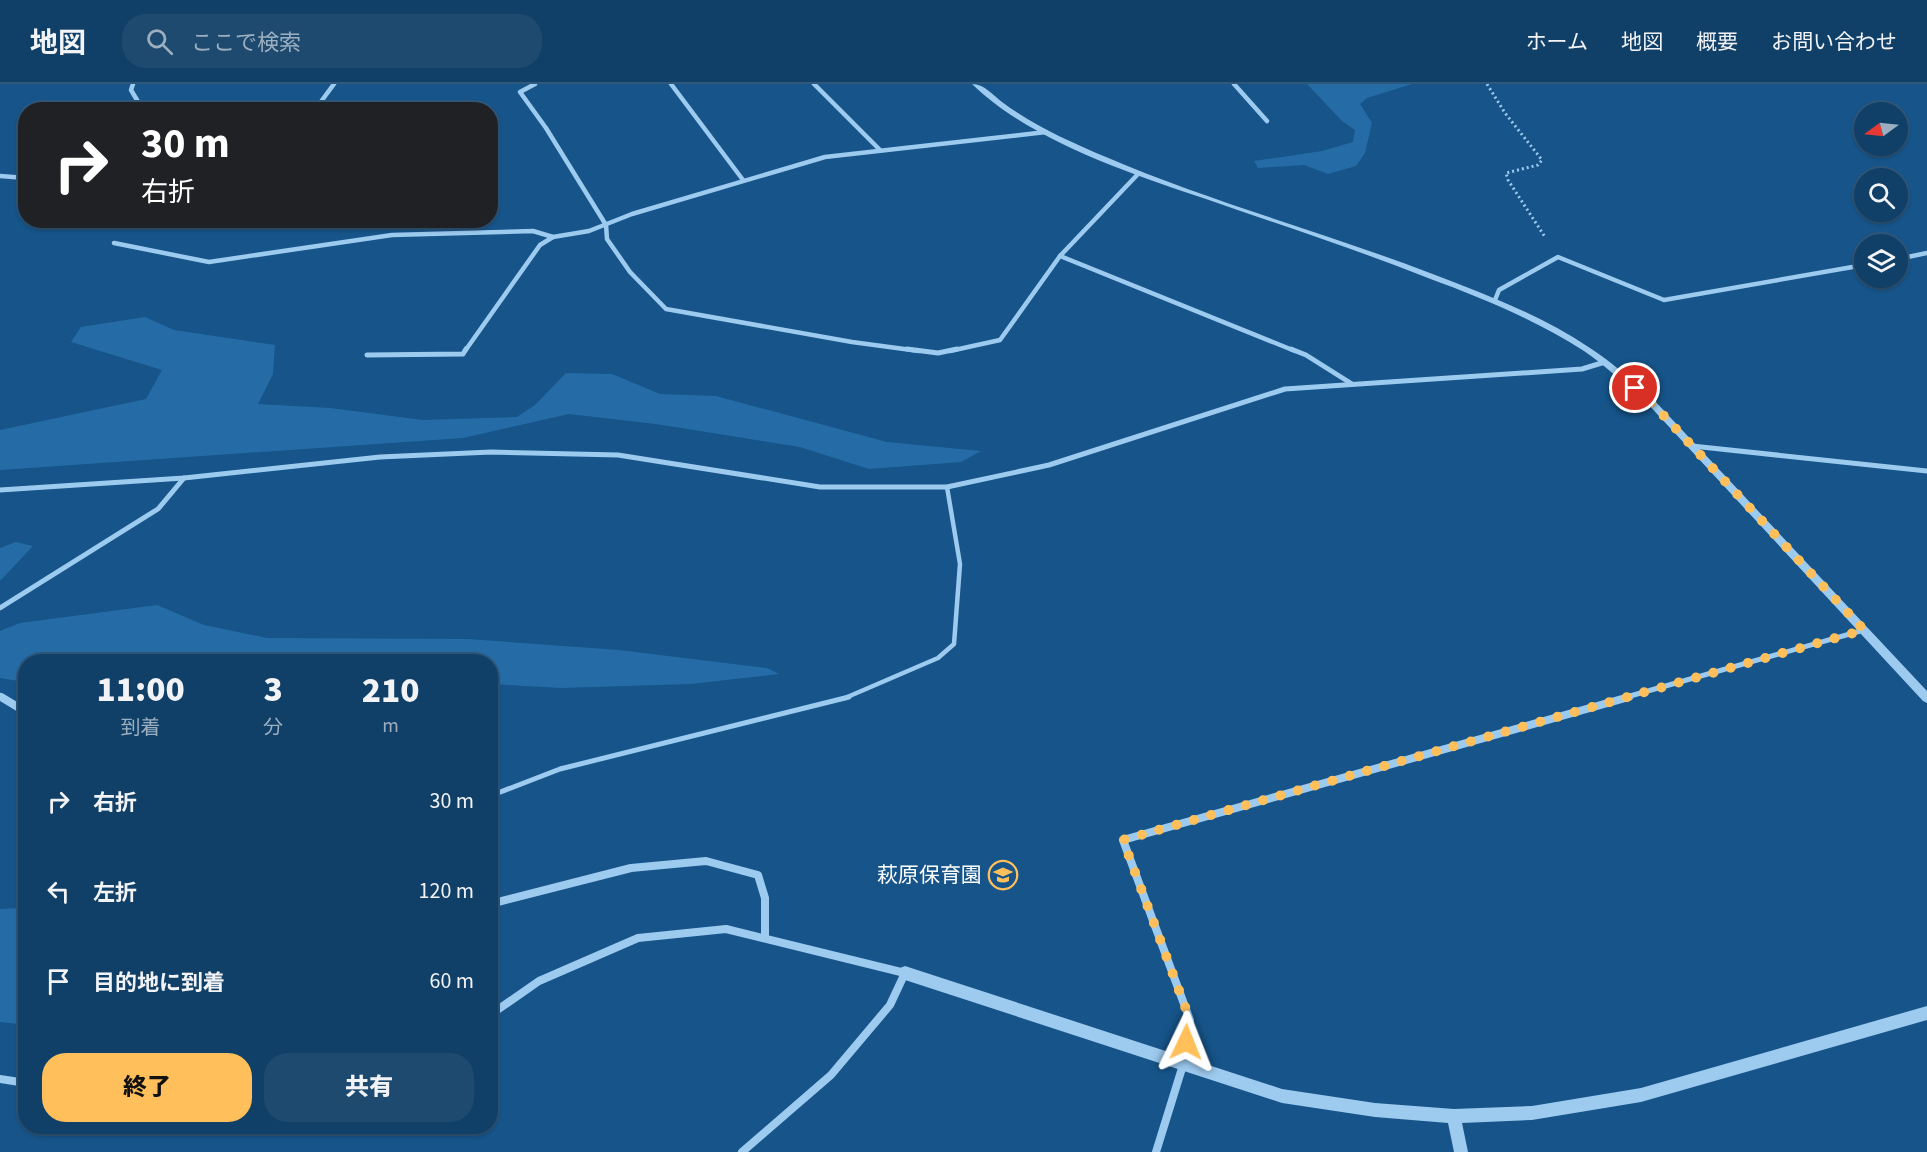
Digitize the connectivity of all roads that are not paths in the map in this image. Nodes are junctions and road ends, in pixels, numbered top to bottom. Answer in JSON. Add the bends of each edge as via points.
{"nodes":[{"id":1,"x":133,"y":84,"type":"edge"},
{"id":2,"x":334,"y":84,"type":"edge"},
{"id":3,"x":535,"y":84,"type":"edge"},
{"id":4,"x":671,"y":84,"type":"edge"},
{"id":5,"x":814,"y":84,"type":"edge"},
{"id":6,"x":975,"y":84,"type":"edge"},
{"id":7,"x":1234,"y":84,"type":"edge"},
{"id":8,"x":138,"y":102,"type":"edge"},
{"id":9,"x":321,"y":102,"type":"edge"},
{"id":10,"x":1267,"y":121,"type":"dead end"},
{"id":11,"x":1046,"y":132,"type":"junction"},
{"id":12,"x":880,"y":150,"type":"junction"},
{"id":13,"x":1138,"y":174,"type":"junction"},
{"id":14,"x":0,"y":176,"type":"edge"},
{"id":15,"x":18,"y":177,"type":"edge"},
{"id":16,"x":743,"y":180,"type":"junction"},
{"id":17,"x":606,"y":225,"type":"junction"},
{"id":18,"x":553,"y":237,"type":"junction"},
{"id":19,"x":114,"y":243,"type":"dead end"},
{"id":20,"x":1927,"y":253,"type":"edge"},
{"id":21,"x":1060,"y":256,"type":"junction"},
{"id":22,"x":1908,"y":257,"type":"edge"},
{"id":23,"x":1854,"y":267,"type":"edge"},
{"id":24,"x":1495,"y":300,"type":"junction"},
{"id":25,"x":367,"y":355,"type":"dead end"},
{"id":26,"x":1605,"y":362,"type":"junction"},
{"id":27,"x":1353,"y":385,"type":"junction"},
{"id":28,"x":1692,"y":446,"type":"junction"},
{"id":29,"x":1927,"y":471,"type":"edge"},
{"id":30,"x":184,"y":478,"type":"junction"},
{"id":31,"x":947,"y":488,"type":"junction"},
{"id":32,"x":0,"y":490,"type":"edge"},
{"id":33,"x":0,"y":608,"type":"edge"},
{"id":34,"x":1864,"y":630,"type":"junction"},
{"id":35,"x":1922,"y":687,"type":"edge"},
{"id":36,"x":0,"y":696,"type":"edge"},
{"id":37,"x":1927,"y":698,"type":"edge"},
{"id":38,"x":18,"y":707,"type":"edge"},
{"id":39,"x":498,"y":793,"type":"edge"},
{"id":40,"x":498,"y":902,"type":"edge"},
{"id":41,"x":765,"y":937,"type":"junction"},
{"id":42,"x":905,"y":973,"type":"junction"},
{"id":43,"x":498,"y":1009,"type":"edge"},
{"id":44,"x":1927,"y":1013,"type":"edge"},
{"id":45,"x":1183,"y":1065,"type":"junction"},
{"id":46,"x":0,"y":1079,"type":"edge"},
{"id":47,"x":18,"y":1082,"type":"edge"},
{"id":48,"x":1454,"y":1116,"type":"junction"},
{"id":49,"x":742,"y":1152,"type":"edge"},
{"id":50,"x":1156,"y":1152,"type":"edge"},
{"id":51,"x":1461,"y":1152,"type":"edge"}],
"edges":[{"from":1,"to":8,"type":"street","via":[[131,90]]},
{"from":2,"to":9,"type":"street"},
{"from":3,"to":17,"type":"street","via":[[520,93]]},
{"from":4,"to":16,"type":"street"},
{"from":5,"to":12,"type":"street"},
{"from":6,"to":11,"type":"street"},
{"from":7,"to":10,"type":"street"},
{"from":11,"to":12,"type":"street"},
{"from":11,"to":13,"type":"street"},
{"from":12,"to":16,"type":"street","via":[[825,157]]},
{"from":13,"to":21,"type":"street"},
{"from":13,"to":24,"type":"street"},
{"from":14,"to":15,"type":"street"},
{"from":16,"to":17,"type":"street"},
{"from":17,"to":18,"type":"street"},
{"from":17,"to":21,"type":"street","via":[[607,239],[630,272],[666,309],[938,353],[1000,340]]},
{"from":18,"to":19,"type":"street","via":[[533,231],[392,235],[209,262]]},
{"from":18,"to":25,"type":"street","via":[[540,245],[463,354]]},
{"from":20,"to":22,"type":"street"},
{"from":21,"to":27,"type":"street","via":[[1306,355]]},
{"from":23,"to":24,"type":"street","via":[[1664,300],[1558,257],[1499,290]]},
{"from":24,"to":26,"type":"street"},
{"from":26,"to":27,"type":"street","via":[[1582,369]]},
{"from":26,"to":28,"type":"street","via":[[1650,401]]},
{"from":27,"to":31,"type":"street","via":[[1285,389],[1049,465]]},
{"from":28,"to":29,"type":"street"},
{"from":28,"to":34,"type":"street"},
{"from":30,"to":31,"type":"street","via":[[380,457],[491,452],[618,455],[820,487]]},
{"from":30,"to":32,"type":"street"},
{"from":30,"to":33,"type":"street","via":[[158,509]]},
{"from":31,"to":39,"type":"lane","via":[[960,564],[954,644],[938,658],[839,701],[560,769]]},
{"from":34,"to":35,"type":"street"},
{"from":34,"to":45,"type":"street","via":[[1123,840],[1190,1020]]},
{"from":35,"to":37,"type":"street"},
{"from":36,"to":38,"type":"street"},
{"from":40,"to":41,"type":"street","via":[[631,868],[706,861],[758,875],[765,898]]},
{"from":41,"to":42,"type":"street"},
{"from":41,"to":43,"type":"street","via":[[726,928],[638,938],[539,981]]},
{"from":42,"to":45,"type":"street"},
{"from":42,"to":49,"type":"street","via":[[890,1005],[831,1075]]},
{"from":44,"to":48,"type":"street","via":[[1641,1095],[1533,1113]]},
{"from":45,"to":48,"type":"street","via":[[1282,1096],[1375,1110]]},
{"from":45,"to":50,"type":"street"},
{"from":46,"to":47,"type":"street"},
{"from":48,"to":51,"type":"street"}]}
